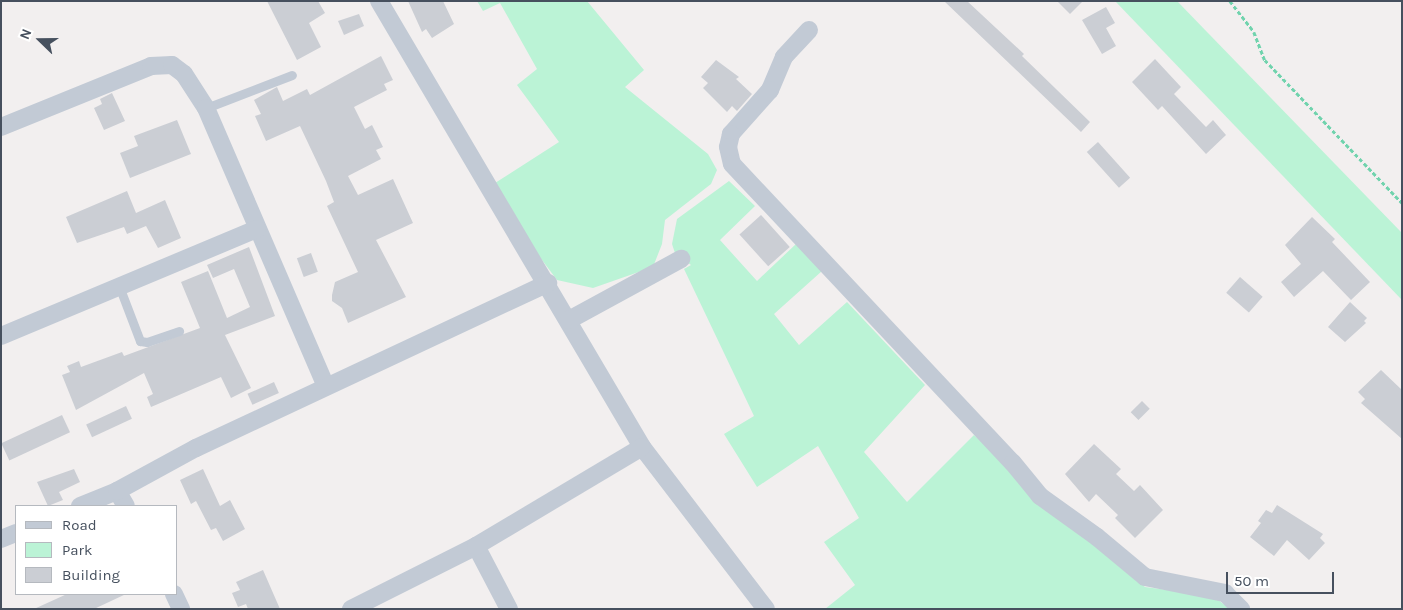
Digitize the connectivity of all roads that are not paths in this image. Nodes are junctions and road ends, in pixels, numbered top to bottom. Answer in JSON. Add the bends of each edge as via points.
{"nodes":[{"id":1,"x":379,"y":1,"type":"edge"},
{"id":2,"x":809,"y":30,"type":"dead end"},
{"id":3,"x":292,"y":75,"type":"dead end"},
{"id":4,"x":206,"y":108,"type":"junction"},
{"id":5,"x":1,"y":127,"type":"edge"},
{"id":6,"x":257,"y":229,"type":"junction"},
{"id":7,"x":681,"y":259,"type":"dead end"},
{"id":8,"x":548,"y":284,"type":"junction"},
{"id":9,"x":118,"y":286,"type":"junction"},
{"id":10,"x":569,"y":320,"type":"junction"},
{"id":11,"x":179,"y":330,"type":"dead end"},
{"id":12,"x":1,"y":336,"type":"edge"},
{"id":13,"x":326,"y":386,"type":"junction"},
{"id":14,"x":642,"y":447,"type":"junction"},
{"id":15,"x":117,"y":491,"type":"junction"},
{"id":16,"x":82,"y":505,"type":"edge"},
{"id":17,"x":125,"y":505,"type":"edge"},
{"id":18,"x":15,"y":533,"type":"edge"},
{"id":19,"x":1,"y":539,"type":"edge"},
{"id":20,"x":476,"y":546,"type":"junction"},
{"id":21,"x":174,"y":595,"type":"edge"},
{"id":22,"x":181,"y":609,"type":"edge"},
{"id":23,"x":351,"y":609,"type":"edge"},
{"id":24,"x":508,"y":609,"type":"edge"},
{"id":25,"x":766,"y":609,"type":"edge"},
{"id":26,"x":1241,"y":609,"type":"edge"}],
"edges":[{"from":1,"to":8,"type":"street"},
{"from":2,"to":26,"type":"street","via":[[784,57],[770,90],[730,134],[728,147],[732,164],[1040,496],[1097,536],[1145,577],[1225,593]]},
{"from":3,"to":4,"type":"lane"},
{"from":4,"to":5,"type":"street","via":[[184,74],[172,65],[150,66]]},
{"from":4,"to":6,"type":"street"},
{"from":6,"to":9,"type":"street"},
{"from":6,"to":13,"type":"street"},
{"from":7,"to":10,"type":"street"},
{"from":8,"to":10,"type":"street"},
{"from":8,"to":13,"type":"street"},
{"from":9,"to":11,"type":"lane","via":[[140,341],[147,342]]},
{"from":9,"to":12,"type":"street"},
{"from":10,"to":14,"type":"street"},
{"from":13,"to":15,"type":"street","via":[[196,448]]},
{"from":14,"to":20,"type":"street"},
{"from":14,"to":25,"type":"street"},
{"from":15,"to":16,"type":"street"},
{"from":15,"to":17,"type":"street"},
{"from":18,"to":19,"type":"street"},
{"from":20,"to":23,"type":"street"},
{"from":20,"to":24,"type":"street"},
{"from":21,"to":22,"type":"street"}]}
